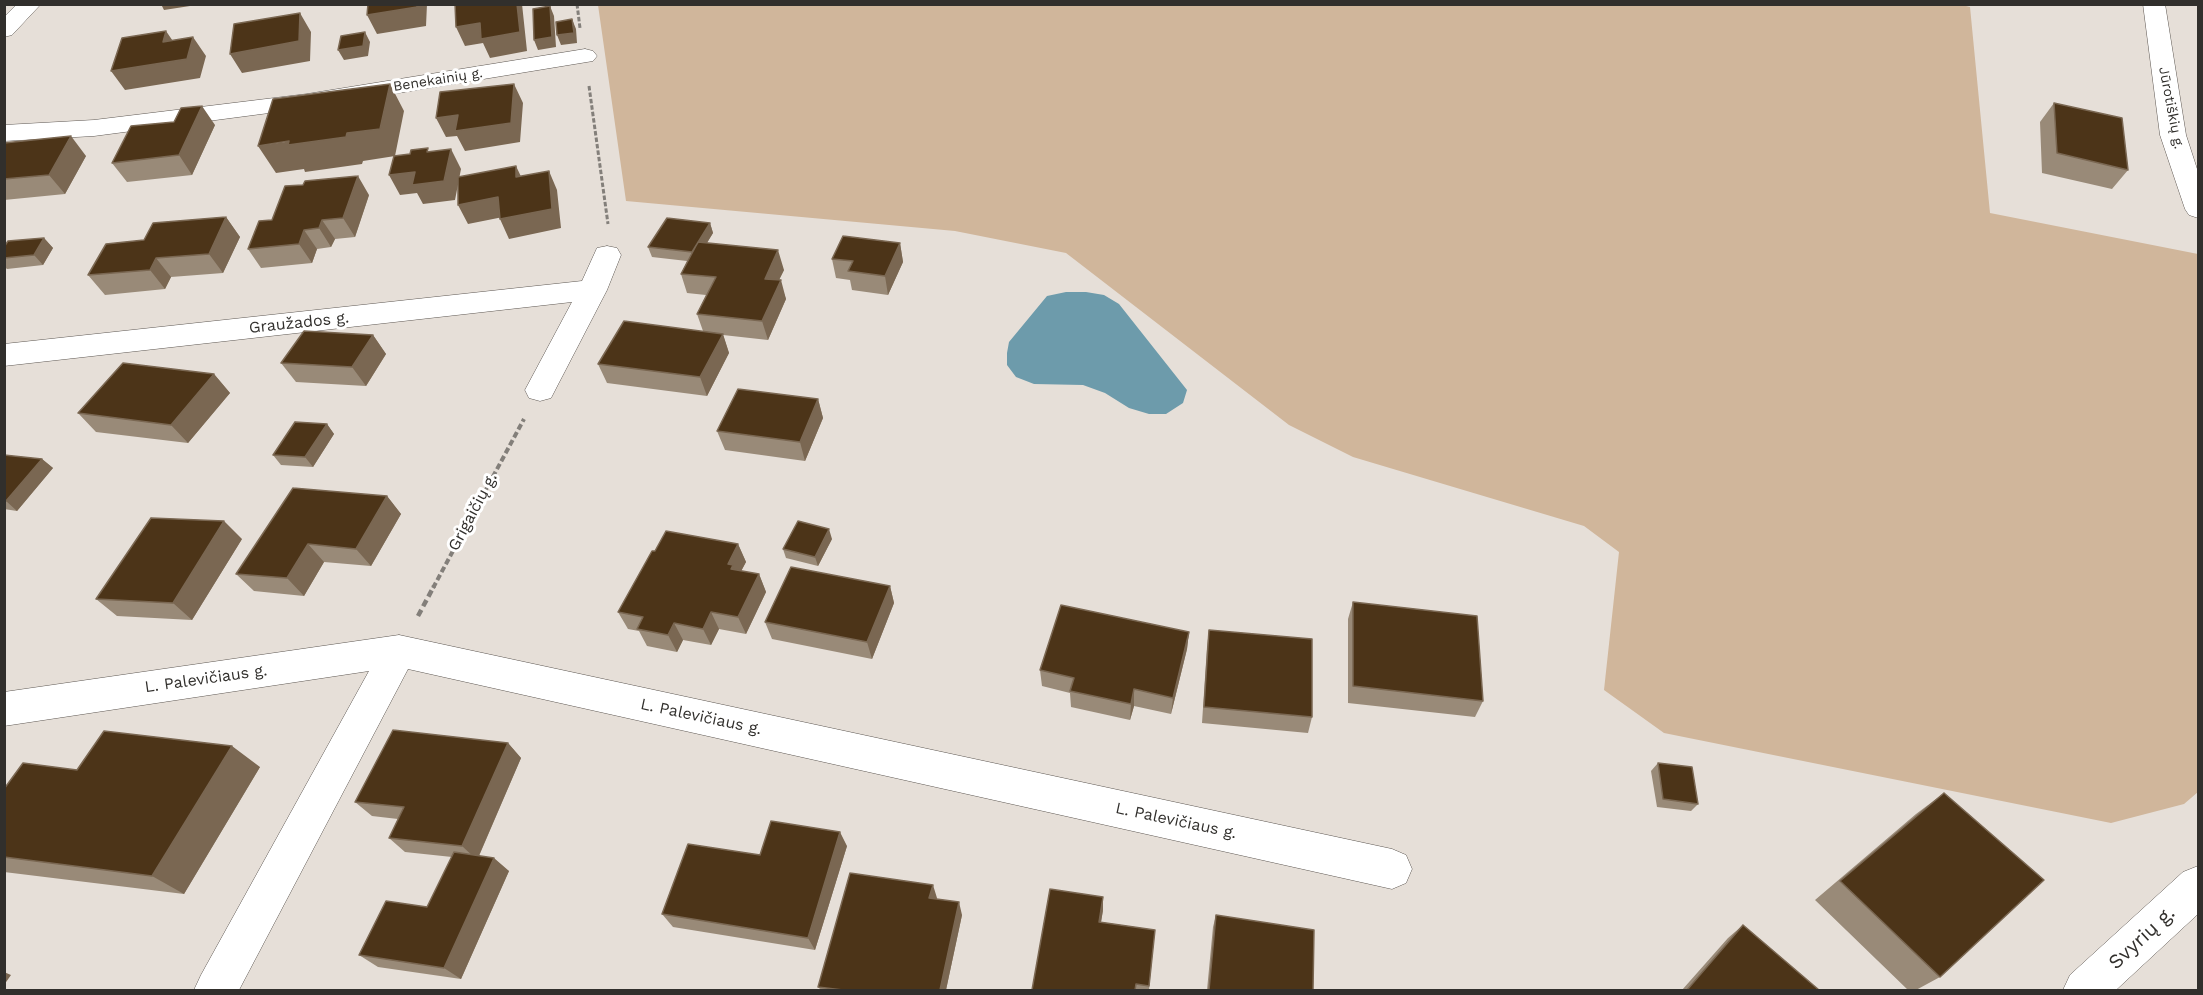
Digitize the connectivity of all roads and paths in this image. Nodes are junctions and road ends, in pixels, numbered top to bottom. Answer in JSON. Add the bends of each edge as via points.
{"nodes":[{"id":1,"x":30,"y":4,"type":"edge"},
{"id":2,"x":577,"y":4,"type":"edge"},
{"id":3,"x":2154,"y":4,"type":"edge"},
{"id":4,"x":4,"y":30,"type":"edge"},
{"id":5,"x":585,"y":56,"type":"junction"},
{"id":6,"x":4,"y":133,"type":"edge"},
{"id":7,"x":2199,"y":209,"type":"edge"},
{"id":8,"x":607,"y":255,"type":"joint"},
{"id":9,"x":593,"y":290,"type":"junction"},
{"id":10,"x":4,"y":356,"type":"edge"},
{"id":11,"x":540,"y":390,"type":"joint"},
{"id":12,"x":399,"y":651,"type":"junction"},
{"id":13,"x":4,"y":709,"type":"edge"},
{"id":14,"x":1392,"y":869,"type":"dead end"},
{"id":15,"x":2199,"y":886,"type":"edge"},
{"id":16,"x":216,"y":990,"type":"edge"},
{"id":17,"x":2085,"y":990,"type":"edge"}],
"edges":[{"from":1,"to":4,"type":"street"},
{"from":2,"to":5,"type":"path"},
{"from":3,"to":7,"type":"street","name":"Jūrotiškių g.","via":[[2174,135]]},
{"from":5,"to":6,"type":"street","name":"Benekainių g.","via":[[307,101],[94,128]]},
{"from":5,"to":8,"type":"path","via":[[609,232]]},
{"from":8,"to":9,"type":"street"},
{"from":9,"to":10,"type":"street","name":"Graužados g."},
{"from":9,"to":11,"type":"street"},
{"from":11,"to":12,"type":"path","name":"Grigaičių g."},
{"from":12,"to":13,"type":"street","name":"L. Palevičiaus g."},
{"from":12,"to":14,"type":"street","name":"L. Palevičiaus g."},
{"from":12,"to":16,"type":"street"},
{"from":15,"to":17,"type":"street","name":"Svyrių g."}]}
